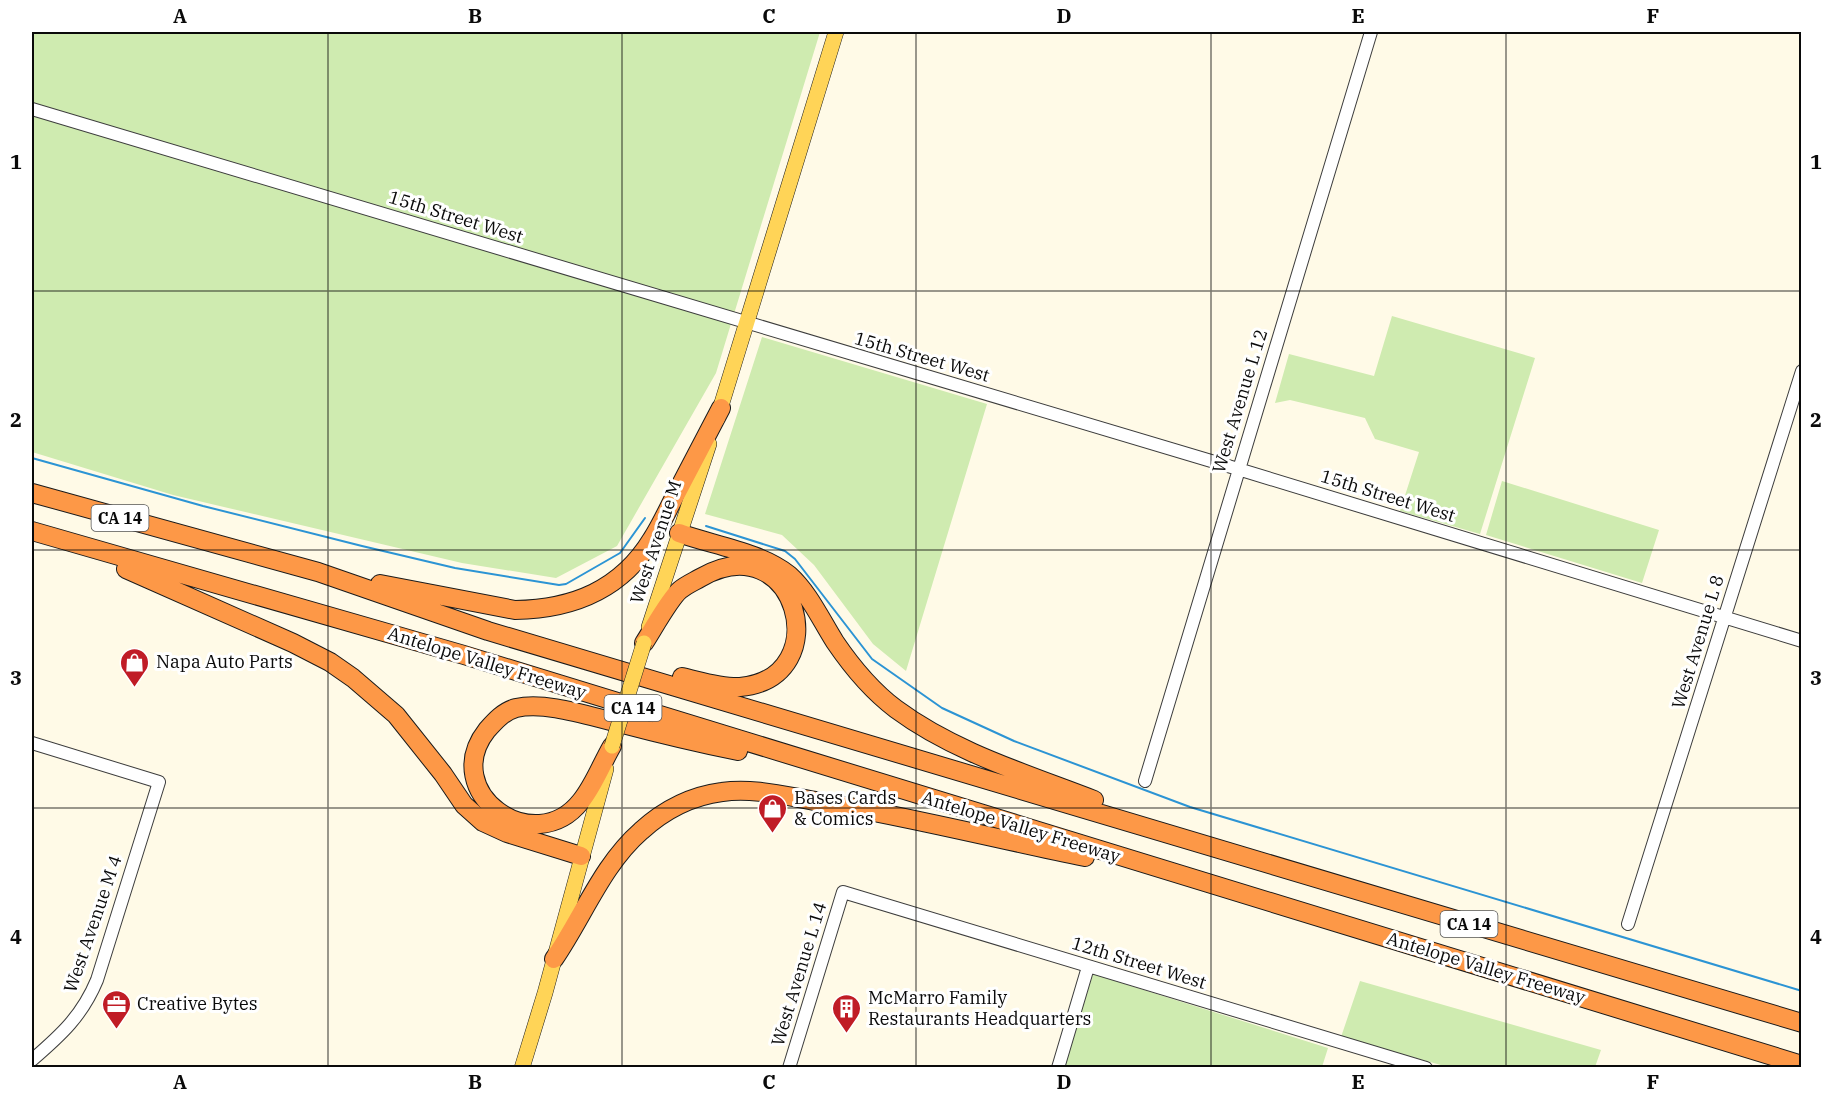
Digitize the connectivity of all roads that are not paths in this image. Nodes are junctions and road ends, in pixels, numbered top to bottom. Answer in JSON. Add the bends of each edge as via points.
{"nodes":[{"id":1,"x":836,"y":32,"type":"edge"},
{"id":2,"x":1371,"y":32,"type":"edge"},
{"id":3,"x":32,"y":109,"type":"edge"},
{"id":4,"x":748,"y":323,"type":"junction"},
{"id":5,"x":1802,"y":371,"type":"edge"},
{"id":6,"x":721,"y":408,"type":"junction"},
{"id":7,"x":1238,"y":469,"type":"junction"},
{"id":8,"x":32,"y":493,"type":"edge"},
{"id":9,"x":32,"y":531,"type":"edge"},
{"id":10,"x":679,"y":533,"type":"junction"},
{"id":11,"x":64,"y":541,"type":"junction"},
{"id":12,"x":318,"y":572,"type":"junction"},
{"id":13,"x":1725,"y":618,"type":"junction"},
{"id":14,"x":488,"y":631,"type":"junction"},
{"id":15,"x":1802,"y":641,"type":"edge"},
{"id":16,"x":644,"y":643,"type":"junction"},
{"id":17,"x":32,"y":743,"type":"edge"},
{"id":18,"x":612,"y":746,"type":"junction"},
{"id":19,"x":1145,"y":781,"type":"dead end"},
{"id":20,"x":882,"y":785,"type":"junction"},
{"id":21,"x":1137,"y":824,"type":"junction"},
{"id":22,"x":580,"y":856,"type":"junction"},
{"id":23,"x":1199,"y":881,"type":"junction"},
{"id":24,"x":843,"y":892,"type":"joint"},
{"id":25,"x":1628,"y":924,"type":"dead end"},
{"id":26,"x":554,"y":959,"type":"junction"},
{"id":27,"x":1088,"y":967,"type":"junction"},
{"id":28,"x":1802,"y":1023,"type":"edge"},
{"id":29,"x":32,"y":1060,"type":"edge"},
{"id":30,"x":1802,"y":1065,"type":"edge"},
{"id":31,"x":522,"y":1068,"type":"edge"},
{"id":32,"x":789,"y":1068,"type":"edge"},
{"id":33,"x":1058,"y":1068,"type":"edge"},
{"id":34,"x":1426,"y":1068,"type":"edge"}],
"edges":[{"from":1,"to":4,"type":"main road","name":"West Avenue M"},
{"from":2,"to":7,"type":"street","name":"West Avenue L 12"},
{"from":3,"to":4,"type":"street","name":"15th Street West"},
{"from":4,"to":6,"type":"main road","name":"West Avenue M"},
{"from":4,"to":7,"type":"street","name":"15th Street West"},
{"from":5,"to":13,"type":"street","name":"West Avenue L 8"},
{"from":6,"to":10,"type":"main road","name":"West Avenue M"},
{"from":6,"to":12,"type":"highway","via":[[652,540],[625,573],[587,597],[555,607],[515,610]]},
{"from":7,"to":13,"type":"street","name":"15th Street West"},
{"from":7,"to":19,"type":"street","name":"West Avenue L 12"},
{"from":8,"to":12,"type":"highway","name":"Antelope Valley Freeway","number":"CA 14"},
{"from":9,"to":11,"type":"highway","name":"Antelope Valley Freeway","number":"CA 14"},
{"from":10,"to":16,"type":"main road","name":"West Avenue M"},
{"from":10,"to":21,"type":"highway","via":[[772,564],[788,575],[801,588],[853,668],[888,703],[919,725],[948,741],[1108,806]]},
{"from":11,"to":20,"type":"highway","name":"Antelope Valley Freeway","number":"CA 14","via":[[464,655]]},
{"from":11,"to":22,"type":"highway","via":[[330,662],[396,715],[464,805],[483,822]]},
{"from":12,"to":14,"type":"highway","name":"Antelope Valley Freeway","number":"CA 14"},
{"from":13,"to":15,"type":"street","name":"15th Street West"},
{"from":13,"to":25,"type":"street","name":"West Avenue L 8"},
{"from":14,"to":16,"type":"highway","via":[[719,686],[740,687],[760,682],[779,670],[792,650],[798,623],[785,589],[775,579],[737,566],[707,574],[679,591]]},
{"from":14,"to":21,"type":"highway","name":"Antelope Valley Freeway","number":"CA 14"},
{"from":16,"to":18,"type":"main road","name":"West Avenue M","bridge":true},
{"from":17,"to":29,"type":"street","name":"West Avenue M 4","via":[[159,782],[89,999],[75,1020]]},
{"from":18,"to":20,"type":"highway","via":[[581,801],[568,814],[551,822],[533,825],[498,813],[481,795],[477,784],[475,754],[480,740],[496,720],[514,709],[540,706]]},
{"from":18,"to":22,"type":"main road","name":"West Avenue M"},
{"from":20,"to":23,"type":"highway","name":"Antelope Valley Freeway","number":"CA 14"},
{"from":21,"to":28,"type":"highway","name":"Antelope Valley Freeway","number":"CA 14"},
{"from":22,"to":26,"type":"main road","name":"West Avenue M"},
{"from":23,"to":26,"type":"highway","via":[[876,811],[765,793],[723,792],[688,800],[640,831],[609,869]]},
{"from":23,"to":30,"type":"highway","name":"Antelope Valley Freeway","number":"CA 14"},
{"from":24,"to":27,"type":"street","name":"12th Street West"},
{"from":24,"to":32,"type":"street","name":"West Avenue L 14"},
{"from":26,"to":31,"type":"main road","name":"West Avenue M"},
{"from":27,"to":33,"type":"street"},
{"from":27,"to":34,"type":"street","name":"12th Street West"}]}
